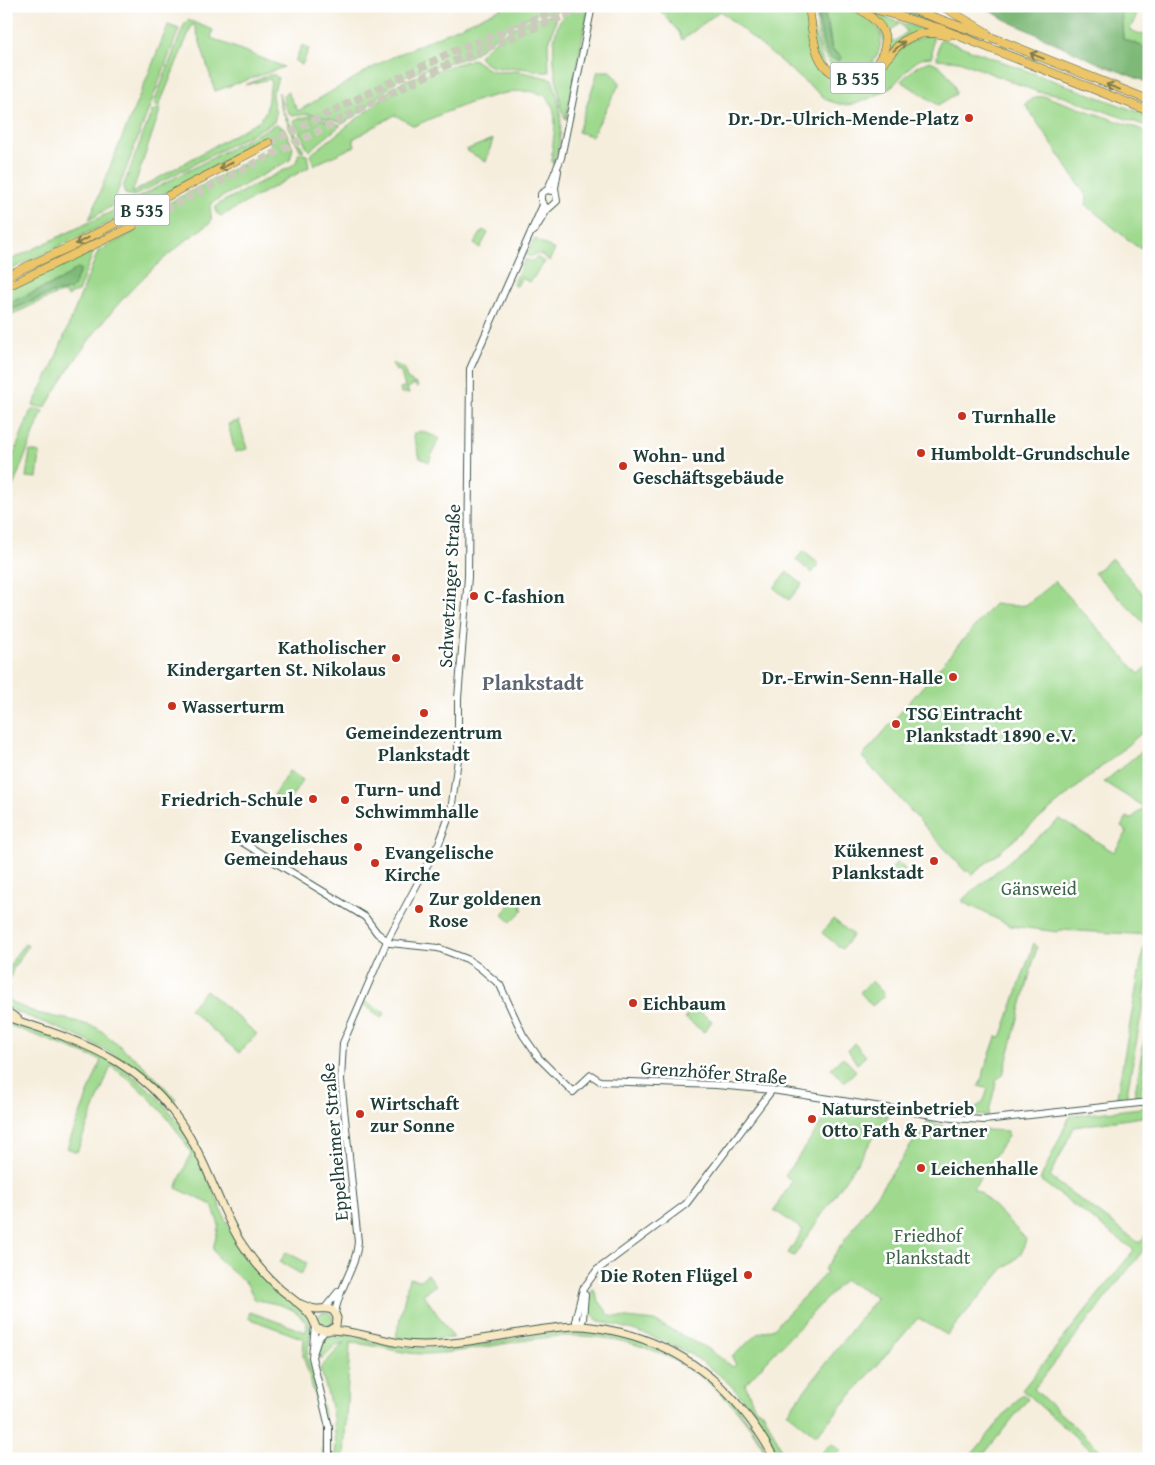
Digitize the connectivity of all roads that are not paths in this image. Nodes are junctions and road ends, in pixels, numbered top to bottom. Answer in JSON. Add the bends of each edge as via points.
{"nodes":[{"id":1,"x":592,"y":6,"type":"edge"},
{"id":2,"x":812,"y":6,"type":"edge"},
{"id":3,"x":855,"y":6,"type":"edge"},
{"id":4,"x":864,"y":6,"type":"edge"},
{"id":5,"x":902,"y":6,"type":"edge"},
{"id":6,"x":942,"y":6,"type":"edge"},
{"id":7,"x":996,"y":39,"type":"junction"},
{"id":8,"x":969,"y":40,"type":"junction"},
{"id":9,"x":1149,"y":100,"type":"edge"},
{"id":10,"x":1149,"y":111,"type":"edge"},
{"id":11,"x":270,"y":143,"type":"tunnel mouth"},
{"id":12,"x":558,"y":169,"type":"junction"},
{"id":13,"x":548,"y":189,"type":"junction"},
{"id":14,"x":556,"y":193,"type":"junction"},
{"id":15,"x":546,"y":205,"type":"junction"},
{"id":16,"x":133,"y":226,"type":"tunnel mouth"},
{"id":17,"x":6,"y":276,"type":"edge"},
{"id":18,"x":6,"y":287,"type":"edge"},
{"id":19,"x":237,"y":840,"type":"dead end"},
{"id":20,"x":386,"y":940,"type":"junction"},
{"id":21,"x":6,"y":1011,"type":"edge"},
{"id":22,"x":6,"y":1017,"type":"edge"},
{"id":23,"x":19,"y":1019,"type":"junction"},
{"id":24,"x":772,"y":1090,"type":"junction"},
{"id":25,"x":1149,"y":1102,"type":"edge"},
{"id":26,"x":591,"y":1277,"type":"junction"},
{"id":27,"x":342,"y":1287,"type":"junction"},
{"id":28,"x":296,"y":1302,"type":"junction"},
{"id":29,"x":322,"y":1308,"type":"junction"},
{"id":30,"x":584,"y":1313,"type":"junction"},
{"id":31,"x":336,"y":1317,"type":"junction"},
{"id":32,"x":314,"y":1322,"type":"junction"},
{"id":33,"x":578,"y":1326,"type":"junction"},
{"id":34,"x":599,"y":1328,"type":"junction"},
{"id":35,"x":328,"y":1331,"type":"junction"},
{"id":36,"x":362,"y":1335,"type":"junction"},
{"id":37,"x":312,"y":1357,"type":"junction"},
{"id":38,"x":329,"y":1459,"type":"edge"},
{"id":39,"x":775,"y":1459,"type":"edge"}],
"edges":[{"from":1,"to":12,"type":"street"},
{"from":2,"to":3,"type":"highway","number":"B 535","via":[[823,57],[836,71],[852,75],[872,68],[881,58],[885,46],[879,24]]},
{"from":2,"to":8,"type":"highway","number":"B 535","one_way":true,"via":[[818,57],[827,69],[846,78],[860,78],[874,72],[901,44],[918,34],[932,33]]},
{"from":4,"to":8,"type":"highway","number":"B 535"},
{"from":5,"to":7,"type":"highway"},
{"from":6,"to":7,"type":"highway"},
{"from":9,"to":7,"type":"highway","one_way":true},
{"from":8,"to":10,"type":"highway","number":"B 535"},
{"from":11,"to":17,"type":"highway","number":"B 535","one_way":true,"via":[[76,244]]},
{"from":12,"to":13,"type":"street"},
{"from":12,"to":14,"type":"street"},
{"from":13,"to":14,"type":"street"},
{"from":13,"to":15,"type":"street","via":[[541,194]]},
{"from":14,"to":15,"type":"street","via":[[557,201]]},
{"from":15,"to":20,"type":"street","name":"Schwetzinger Straße","via":[[470,369],[468,577],[458,691],[458,759],[454,799],[440,842]]},
{"from":16,"to":18,"type":"highway","number":"B 535"},
{"from":19,"to":20,"type":"street","via":[[365,917]]},
{"from":20,"to":24,"type":"street","name":"Grenzhöfer Straße","via":[[398,945],[438,948],[476,965],[500,985],[523,1035],[538,1058],[573,1092],[591,1075],[600,1081]]},
{"from":20,"to":27,"type":"street","name":"Eppelheimer Straße","via":[[349,1026],[341,1054],[358,1242],[355,1262]]},
{"from":21,"to":23,"type":"main road"},
{"from":22,"to":23,"type":"main road"},
{"from":23,"to":28,"type":"main road","via":[[85,1044],[115,1060],[164,1101],[191,1140],[241,1243],[259,1267]]},
{"from":24,"to":25,"type":"street","name":"Grenzhöfer Straße","via":[[952,1118],[984,1120]]},
{"from":24,"to":26,"type":"street","via":[[686,1204],[605,1262]]},
{"from":26,"to":30,"type":"street"},
{"from":26,"to":33,"type":"street","via":[[583,1289],[576,1317]]},
{"from":27,"to":29,"type":"street","name":"Eppelheimer Straße"},
{"from":27,"to":31,"type":"street","name":"Eppelheimer Straße"},
{"from":28,"to":29,"type":"main road"},
{"from":28,"to":32,"type":"main road"},
{"from":29,"to":31,"type":"main road"},
{"from":29,"to":32,"type":"main road"},
{"from":30,"to":33,"type":"street"},
{"from":30,"to":34,"type":"street"},
{"from":31,"to":35,"type":"main road"},
{"from":31,"to":36,"type":"main road"},
{"from":32,"to":35,"type":"main road"},
{"from":32,"to":37,"type":"street"},
{"from":33,"to":34,"type":"main road"},
{"from":33,"to":36,"type":"main road","via":[[423,1345],[399,1344]]},
{"from":34,"to":39,"type":"main road","via":[[657,1343],[704,1371],[730,1393],[751,1419]]},
{"from":35,"to":36,"type":"main road"},
{"from":35,"to":37,"type":"street","via":[[318,1339]]},
{"from":37,"to":38,"type":"street","via":[[329,1427]]}]}
